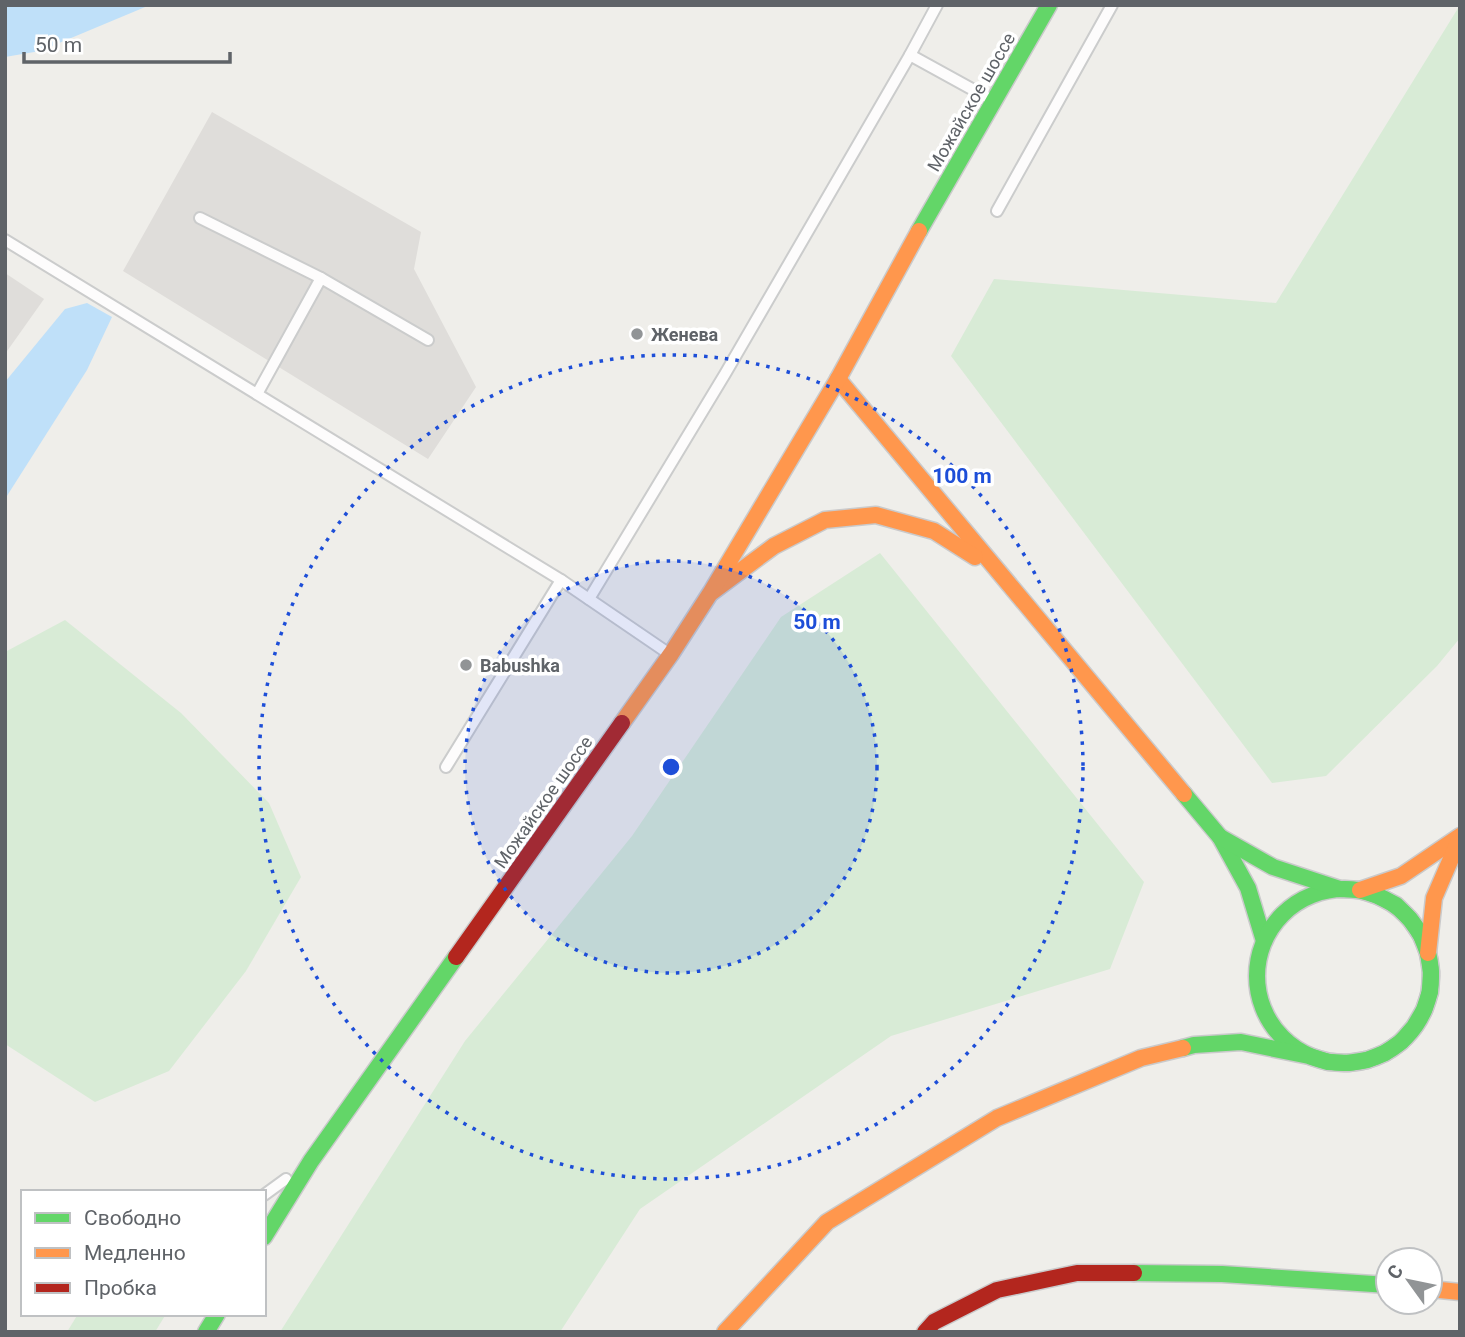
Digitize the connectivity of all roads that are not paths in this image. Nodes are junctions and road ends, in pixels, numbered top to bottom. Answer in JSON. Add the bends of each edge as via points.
{"nodes":[{"id":1,"x":937,"y":5,"type":"edge"},
{"id":2,"x":1049,"y":5,"type":"edge"},
{"id":3,"x":1112,"y":5,"type":"edge"},
{"id":4,"x":910,"y":55,"type":"junction"},
{"id":5,"x":994,"y":101,"type":"junction"},
{"id":6,"x":997,"y":211,"type":"dead end"},
{"id":7,"x":200,"y":218,"type":"dead end"},
{"id":8,"x":5,"y":240,"type":"edge"},
{"id":9,"x":321,"y":278,"type":"junction"},
{"id":10,"x":428,"y":340,"type":"dead end"},
{"id":11,"x":838,"y":379,"type":"junction"},
{"id":12,"x":257,"y":394,"type":"junction"},
{"id":13,"x":997,"y":570,"type":"junction"},
{"id":14,"x":561,"y":580,"type":"junction"},
{"id":15,"x":711,"y":592,"type":"junction"},
{"id":16,"x":589,"y":599,"type":"junction"},
{"id":17,"x":671,"y":654,"type":"junction"},
{"id":18,"x":446,"y":767,"type":"dead end"},
{"id":19,"x":1220,"y":837,"type":"junction"},
{"id":20,"x":1460,"y":837,"type":"edge"},
{"id":21,"x":1340,"y":889,"type":"junction"},
{"id":22,"x":1360,"y":890,"type":"junction"},
{"id":23,"x":1264,"y":941,"type":"junction"},
{"id":24,"x":1428,"y":953,"type":"junction"},
{"id":25,"x":1309,"y":1056,"type":"junction"},
{"id":26,"x":311,"y":1161,"type":"junction"},
{"id":27,"x":266,"y":1194,"type":"edge"},
{"id":28,"x":266,"y":1234,"type":"edge"},
{"id":29,"x":1374,"y":1284,"type":"edge"},
{"id":30,"x":216,"y":1316,"type":"edge"},
{"id":31,"x":206,"y":1332,"type":"edge"},
{"id":32,"x":725,"y":1332,"type":"edge"},
{"id":33,"x":925,"y":1332,"type":"edge"}],
"edges":[{"from":1,"to":4,"type":"lane"},
{"from":2,"to":5,"type":"main road","name":"Можайское шоссе"},
{"from":3,"to":6,"type":"lane"},
{"from":4,"to":5,"type":"lane"},
{"from":4,"to":16,"type":"lane"},
{"from":5,"to":11,"type":"main road","name":"Можайское шоссе"},
{"from":7,"to":9,"type":"lane"},
{"from":8,"to":12,"type":"lane"},
{"from":9,"to":10,"type":"lane"},
{"from":9,"to":12,"type":"lane"},
{"from":11,"to":13,"type":"main road"},
{"from":11,"to":15,"type":"main road","name":"Можайское шоссе"},
{"from":12,"to":14,"type":"lane"},
{"from":13,"to":15,"type":"main road","via":[[934,531],[876,515],[825,520],[774,546]]},
{"from":13,"to":19,"type":"main road"},
{"from":14,"to":16,"type":"lane"},
{"from":14,"to":18,"type":"lane"},
{"from":15,"to":17,"type":"main road","name":"Можайское шоссе"},
{"from":16,"to":17,"type":"lane"},
{"from":17,"to":26,"type":"main road","name":"Можайское шоссе"},
{"from":19,"to":21,"type":"main road","via":[[1273,867]]},
{"from":19,"to":23,"type":"main road","via":[[1248,888]]},
{"from":20,"to":22,"type":"main road","via":[[1401,876]]},
{"from":20,"to":24,"type":"main road","via":[[1434,898]]},
{"from":21,"to":22,"type":"main road"},
{"from":21,"to":23,"type":"main road","via":[[1303,899],[1280,917]]},
{"from":22,"to":24,"type":"main road","via":[[1396,905],[1421,935]]},
{"from":23,"to":25,"type":"main road","via":[[1257,979],[1267,1017],[1278,1033]]},
{"from":24,"to":25,"type":"main road","via":[[1430,992],[1424,1010],[1401,1042],[1367,1060],[1348,1063]]},
{"from":25,"to":32,"type":"main road","via":[[1241,1042],[1194,1045],[1141,1058],[997,1118],[827,1222]]},
{"from":26,"to":27,"type":"lane"},
{"from":26,"to":28,"type":"main road","name":"Можайское шоссе"},
{"from":29,"to":33,"type":"main road","via":[[1077,1273],[998,1290],[934,1322]]},
{"from":30,"to":31,"type":"main road"}]}
